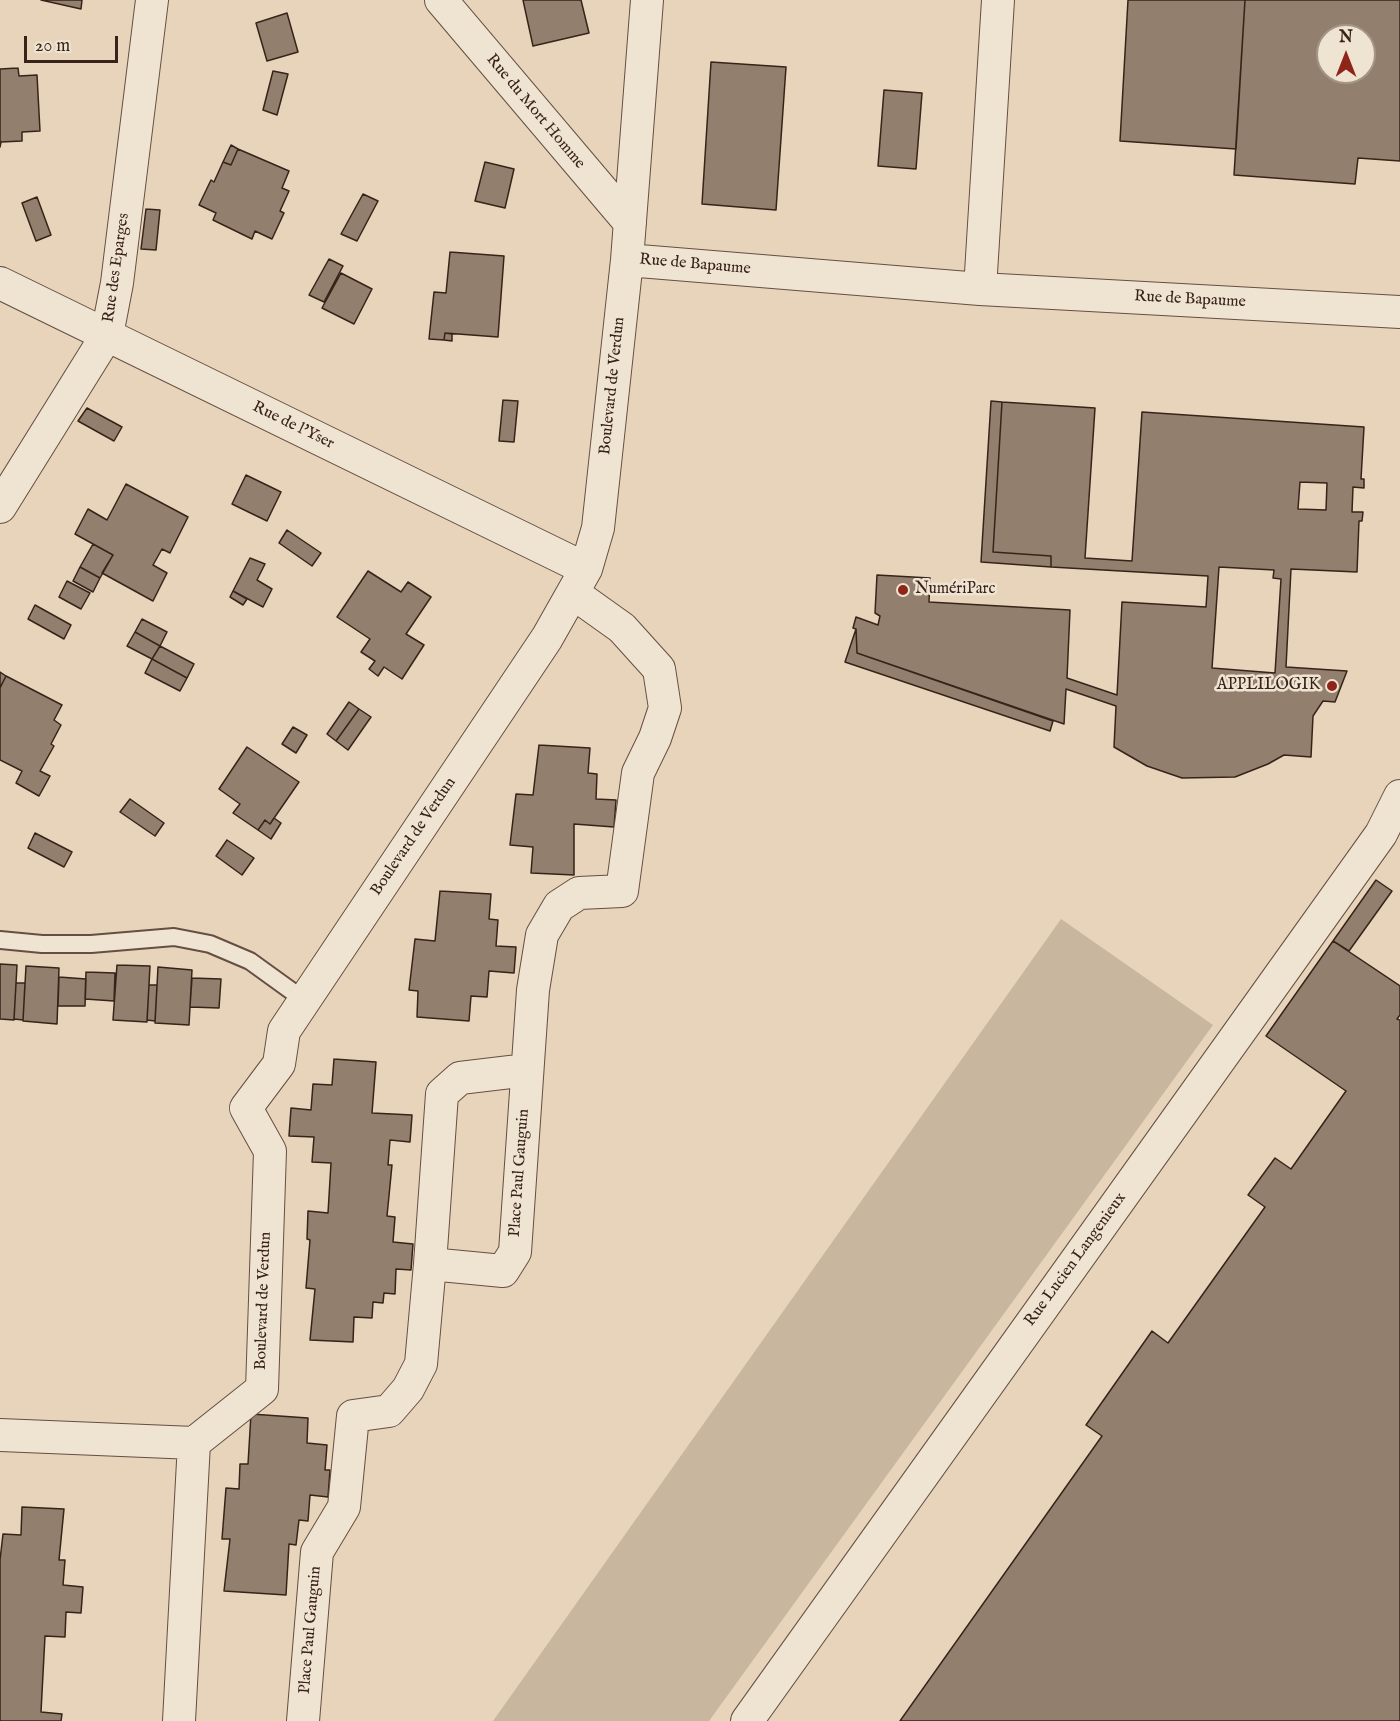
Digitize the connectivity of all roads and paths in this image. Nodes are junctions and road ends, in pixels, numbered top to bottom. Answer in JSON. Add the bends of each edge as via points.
{"nodes":[{"id":1,"x":152,"y":0,"type":"edge"},
{"id":2,"x":441,"y":0,"type":"edge"},
{"id":3,"x":647,"y":0,"type":"edge"},
{"id":4,"x":998,"y":0,"type":"edge"},
{"id":5,"x":630,"y":223,"type":"junction"},
{"id":6,"x":627,"y":260,"type":"junction"},
{"id":7,"x":0,"y":283,"type":"edge"},
{"id":8,"x":980,"y":289,"type":"junction"},
{"id":9,"x":1400,"y":312,"type":"edge"},
{"id":10,"x":107,"y":335,"type":"junction"},
{"id":11,"x":0,"y":507,"type":"edge"},
{"id":12,"x":579,"y":581,"type":"junction"},
{"id":13,"x":1400,"y":796,"type":"edge"},
{"id":14,"x":0,"y":940,"type":"edge"},
{"id":15,"x":304,"y":1000,"type":"junction"},
{"id":16,"x":527,"y":1070,"type":"junction"},
{"id":17,"x":430,"y":1264,"type":"junction"},
{"id":18,"x":0,"y":1435,"type":"edge"},
{"id":19,"x":194,"y":1443,"type":"junction"},
{"id":20,"x":179,"y":1721,"type":"edge"},
{"id":21,"x":303,"y":1721,"type":"edge"},
{"id":22,"x":747,"y":1721,"type":"edge"}],
"edges":[{"from":1,"to":10,"type":"street","name":"Rue des Eparges"},
{"from":2,"to":5,"type":"street","name":"Rue du Mort Homme"},
{"from":3,"to":5,"type":"street","name":"Boulevard de Verdun"},
{"from":4,"to":8,"type":"street"},
{"from":5,"to":6,"type":"street","name":"Boulevard de Verdun"},
{"from":6,"to":8,"type":"street","name":"Rue de Bapaume"},
{"from":6,"to":12,"type":"street","name":"Boulevard de Verdun","via":[[598,528]]},
{"from":7,"to":10,"type":"street","name":"Rue de l'Yser"},
{"from":8,"to":9,"type":"street","name":"Rue de Bapaume"},
{"from":10,"to":11,"type":"street","name":"Rue des Eparges"},
{"from":10,"to":12,"type":"street","name":"Rue de l'Yser"},
{"from":12,"to":15,"type":"street","name":"Boulevard de Verdun","via":[[548,638]]},
{"from":12,"to":16,"type":"street","name":"Place Paul Gauguin","via":[[659,669],[665,708],[638,773],[622,891],[579,893],[559,906],[542,935]]},
{"from":13,"to":22,"type":"street","name":"Rue Lucien Langenieux","via":[[1381,834]]},
{"from":14,"to":15,"type":"lane","via":[[91,945],[174,937],[210,944],[249,961]]},
{"from":15,"to":19,"type":"street","name":"Boulevard de Verdun","via":[[284,1031],[279,1064],[246,1108],[270,1151],[261,1389]]},
{"from":16,"to":17,"type":"street","name":"Place Paul Gauguin","via":[[460,1078],[442,1094]]},
{"from":16,"to":17,"type":"street","name":"Place Paul Gauguin","via":[[515,1252],[503,1271]]},
{"from":17,"to":21,"type":"street","name":"Place Paul Gauguin","via":[[421,1364],[408,1389],[389,1411],[353,1416],[344,1507],[317,1552]]},
{"from":18,"to":19,"type":"street"},
{"from":19,"to":20,"type":"street"}]}
